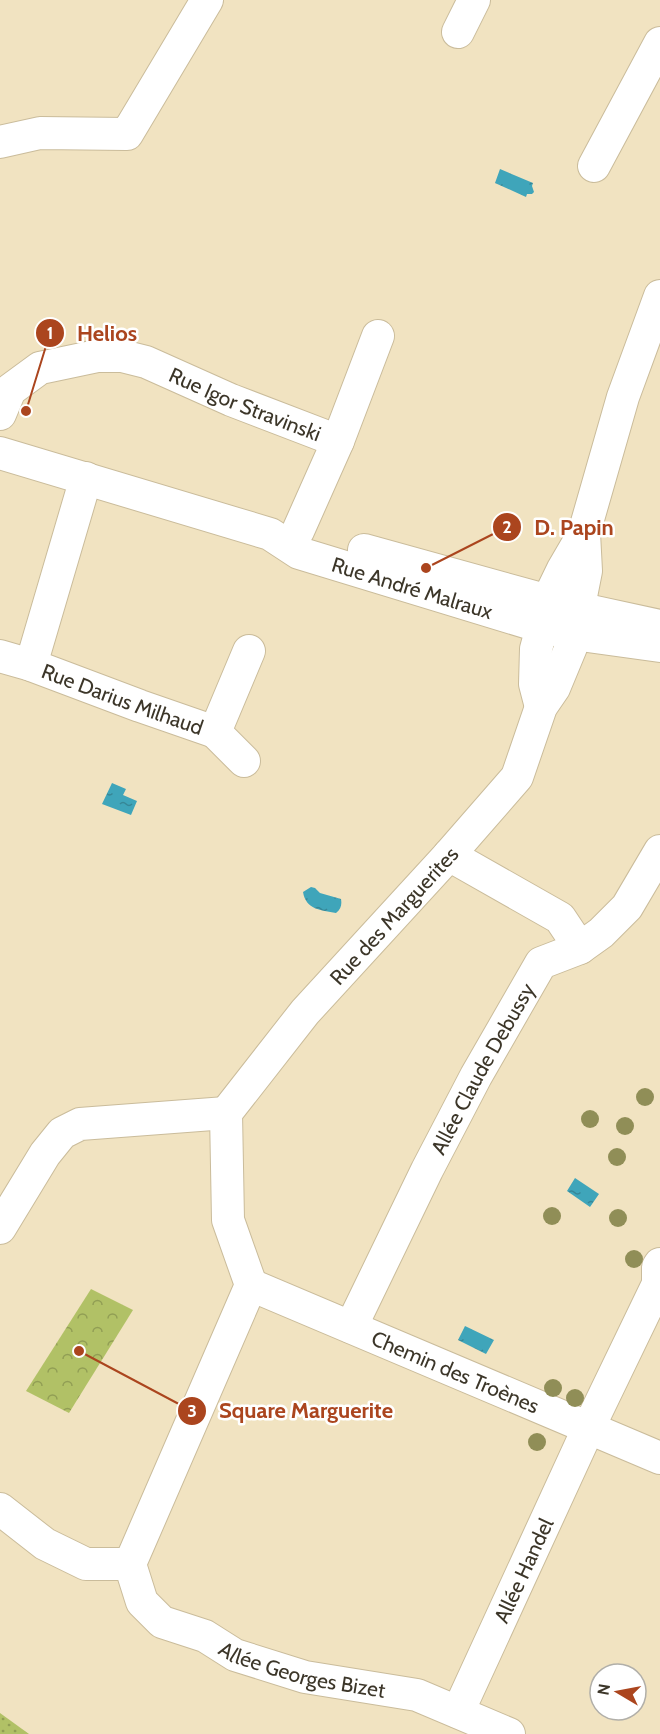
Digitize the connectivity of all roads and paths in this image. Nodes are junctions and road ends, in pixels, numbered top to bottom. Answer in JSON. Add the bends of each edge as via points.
{"nodes":[{"id":1,"x":207,"y":0,"type":"edge"},
{"id":2,"x":474,"y":0,"type":"edge"},
{"id":3,"x":458,"y":32,"type":"dead end"},
{"id":4,"x":660,"y":43,"type":"edge"},
{"id":5,"x":0,"y":142,"type":"edge"},
{"id":6,"x":594,"y":166,"type":"dead end"},
{"id":7,"x":660,"y":296,"type":"edge"},
{"id":8,"x":378,"y":336,"type":"dead end"},
{"id":9,"x":0,"y":414,"type":"edge"},
{"id":10,"x":338,"y":441,"type":"junction"},
{"id":11,"x":0,"y":453,"type":"edge"},
{"id":12,"x":86,"y":478,"type":"junction"},
{"id":13,"x":284,"y":533,"type":"junction"},
{"id":14,"x":561,"y":617,"type":"junction"},
{"id":15,"x":658,"y":632,"type":"edge"},
{"id":16,"x":249,"y":651,"type":"dead end"},
{"id":17,"x":0,"y":656,"type":"edge"},
{"id":18,"x":31,"y":665,"type":"junction"},
{"id":19,"x":215,"y":732,"type":"junction"},
{"id":20,"x":244,"y":761,"type":"dead end"},
{"id":21,"x":660,"y":851,"type":"edge"},
{"id":22,"x":449,"y":855,"type":"junction"},
{"id":23,"x":580,"y":948,"type":"junction"},
{"id":24,"x":226,"y":1113,"type":"junction"},
{"id":25,"x":0,"y":1228,"type":"edge"},
{"id":26,"x":659,"y":1277,"type":"edge"},
{"id":27,"x":251,"y":1285,"type":"junction"},
{"id":28,"x":351,"y":1327,"type":"junction"},
{"id":29,"x":589,"y":1427,"type":"junction"},
{"id":30,"x":660,"y":1458,"type":"edge"},
{"id":31,"x":0,"y":1509,"type":"edge"},
{"id":32,"x":130,"y":1563,"type":"junction"},
{"id":33,"x":458,"y":1712,"type":"junction"},
{"id":34,"x":509,"y":1734,"type":"edge"}],
"edges":[{"from":1,"to":5,"type":"street","via":[[127,134],[40,133]]},
{"from":2,"to":3,"type":"street"},
{"from":4,"to":6,"type":"street"},
{"from":7,"to":14,"type":"street","name":"Rue des Marguerites","via":[[623,397],[584,533],[562,569]]},
{"from":8,"to":10,"type":"street","name":"Rue Igor Stravinski"},
{"from":9,"to":10,"type":"street","name":"Rue Igor Stravinski","via":[[10,390],[40,368],[97,356],[122,356],[146,362]]},
{"from":10,"to":13,"type":"street","name":"Rue Igor Stravinski"},
{"from":11,"to":12,"type":"street","name":"Rue André Malraux"},
{"from":12,"to":13,"type":"street","name":"Rue André Malraux"},
{"from":12,"to":18,"type":"street","name":"Rue Darius Milhaud"},
{"from":13,"to":14,"type":"street","name":"Rue André Malraux","via":[[396,560]]},
{"from":13,"to":14,"type":"street","name":"Rue André Malraux","via":[[299,553],[459,602]]},
{"from":14,"to":15,"type":"street"},
{"from":14,"to":22,"type":"street","name":"Rue des Marguerites","via":[[571,647],[554,688],[541,707],[517,777]]},
{"from":16,"to":19,"type":"street","name":"Rue Darius Milhaud"},
{"from":17,"to":18,"type":"street","name":"Rue Darius Milhaud"},
{"from":18,"to":19,"type":"street","name":"Rue Darius Milhaud"},
{"from":19,"to":20,"type":"street","name":"Rue Darius Milhaud"},
{"from":21,"to":23,"type":"street","name":"Allée Claude Debussy","via":[[627,907]]},
{"from":22,"to":23,"type":"street","via":[[560,918]]},
{"from":22,"to":24,"type":"street","name":"Rue des Marguerites","via":[[304,1012]]},
{"from":23,"to":28,"type":"street","name":"Allée Claude Debussy","via":[[541,963],[476,1076]]},
{"from":24,"to":25,"type":"street","via":[[80,1124],[62,1133]]},
{"from":24,"to":27,"type":"street","via":[[228,1220]]},
{"from":26,"to":29,"type":"street","name":"Allée Handel"},
{"from":27,"to":28,"type":"street","name":"Chemin des Troènes"},
{"from":27,"to":32,"type":"street"},
{"from":28,"to":29,"type":"street","name":"Chemin des Troènes"},
{"from":29,"to":30,"type":"street","name":"Chemin des Troènes"},
{"from":29,"to":33,"type":"street","name":"Allée Handel"},
{"from":31,"to":32,"type":"street","via":[[45,1544],[86,1564]]},
{"from":32,"to":33,"type":"street","name":"Allée Georges Bizet","via":[[142,1602],[162,1622],[205,1636],[235,1655],[305,1677],[417,1695]]},
{"from":33,"to":34,"type":"street","name":"Allée Georges Bizet"}]}
